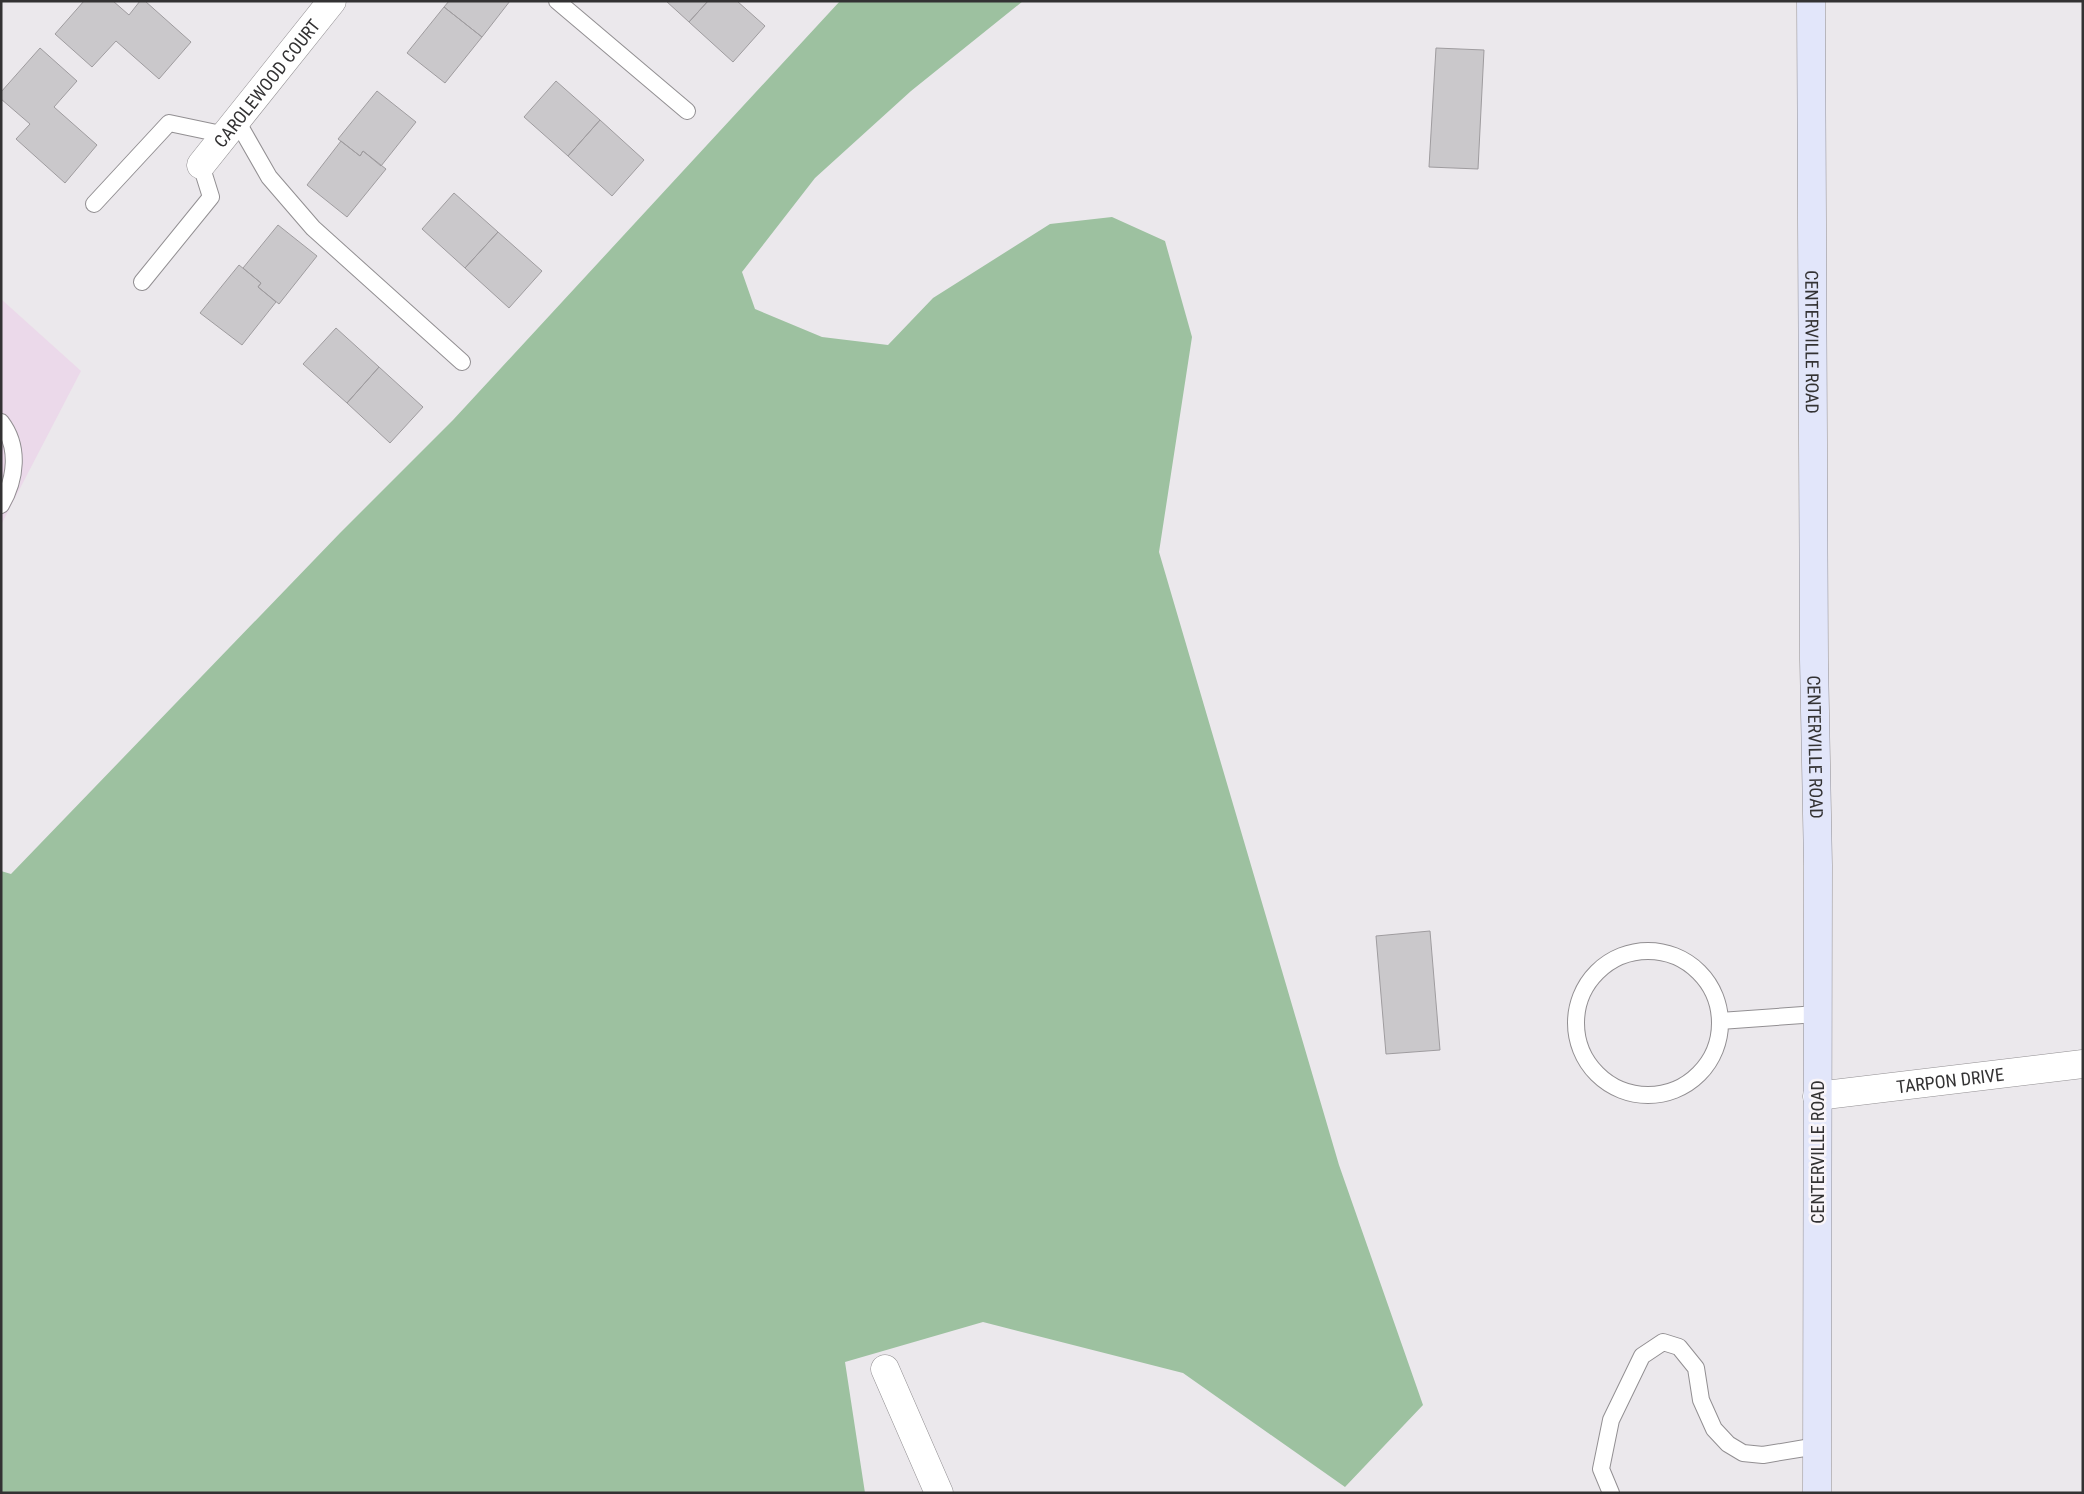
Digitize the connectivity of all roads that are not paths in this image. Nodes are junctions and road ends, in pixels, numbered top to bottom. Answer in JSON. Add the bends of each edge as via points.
{"nodes":[{"id":1,"x":332,"y":1,"type":"edge"},
{"id":2,"x":557,"y":1,"type":"edge"},
{"id":3,"x":1811,"y":1,"type":"edge"},
{"id":4,"x":687,"y":111,"type":"dead end"},
{"id":5,"x":231,"y":128,"type":"junction"},
{"id":6,"x":201,"y":165,"type":"joint"},
{"id":7,"x":94,"y":204,"type":"dead end"},
{"id":8,"x":142,"y":282,"type":"dead end"},
{"id":9,"x":462,"y":362,"type":"dead end"},
{"id":10,"x":1,"y":422,"type":"edge"},
{"id":11,"x":1,"y":505,"type":"edge"},
{"id":12,"x":1817,"y":1014,"type":"junction"},
{"id":13,"x":1720,"y":1021,"type":"junction"},
{"id":14,"x":2083,"y":1064,"type":"edge"},
{"id":15,"x":1817,"y":1096,"type":"junction"},
{"id":16,"x":886,"y":1369,"type":"dead end"},
{"id":17,"x":1817,"y":1446,"type":"junction"},
{"id":18,"x":938,"y":1493,"type":"edge"},
{"id":19,"x":1611,"y":1493,"type":"edge"},
{"id":20,"x":1817,"y":1493,"type":"edge"}],
"edges":[{"from":1,"to":5,"type":"street","name":"CAROLEWOOD COURT"},
{"from":2,"to":4,"type":"lane"},
{"from":3,"to":12,"type":"main road","name":"CENTERVILLE ROAD"},
{"from":5,"to":6,"type":"street","name":"CAROLEWOOD COURT"},
{"from":5,"to":7,"type":"lane","via":[[169,123]]},
{"from":5,"to":9,"type":"lane","via":[[313,228]]},
{"from":6,"to":8,"type":"lane","via":[[211,197]]},
{"from":10,"to":11,"type":"lane","via":[[9,433],[15,464],[9,491]]},
{"from":12,"to":13,"type":"lane"},
{"from":12,"to":15,"type":"main road","name":"CENTERVILLE ROAD"},
{"from":13,"to":13,"type":"lane","via":[[1716,998],[1705,977],[1688,962],[1667,952],[1644,950],[1620,955],[1600,967],[1585,985],[1576,1007],[1575,1030],[1581,1054],[1596,1075],[1616,1089],[1640,1096],[1665,1094],[1687,1084],[1706,1068],[1718,1045]]},
{"from":14,"to":15,"type":"street","name":"TARPON DRIVE"},
{"from":15,"to":17,"type":"main road","name":"CENTERVILLE ROAD"},
{"from":16,"to":18,"type":"street"},
{"from":17,"to":19,"type":"lane","via":[[1763,1455],[1743,1453],[1728,1444],[1714,1429],[1701,1400],[1696,1368],[1679,1347],[1663,1342],[1642,1356],[1611,1420],[1601,1469]]},
{"from":17,"to":20,"type":"main road","name":"CENTERVILLE ROAD"}]}
